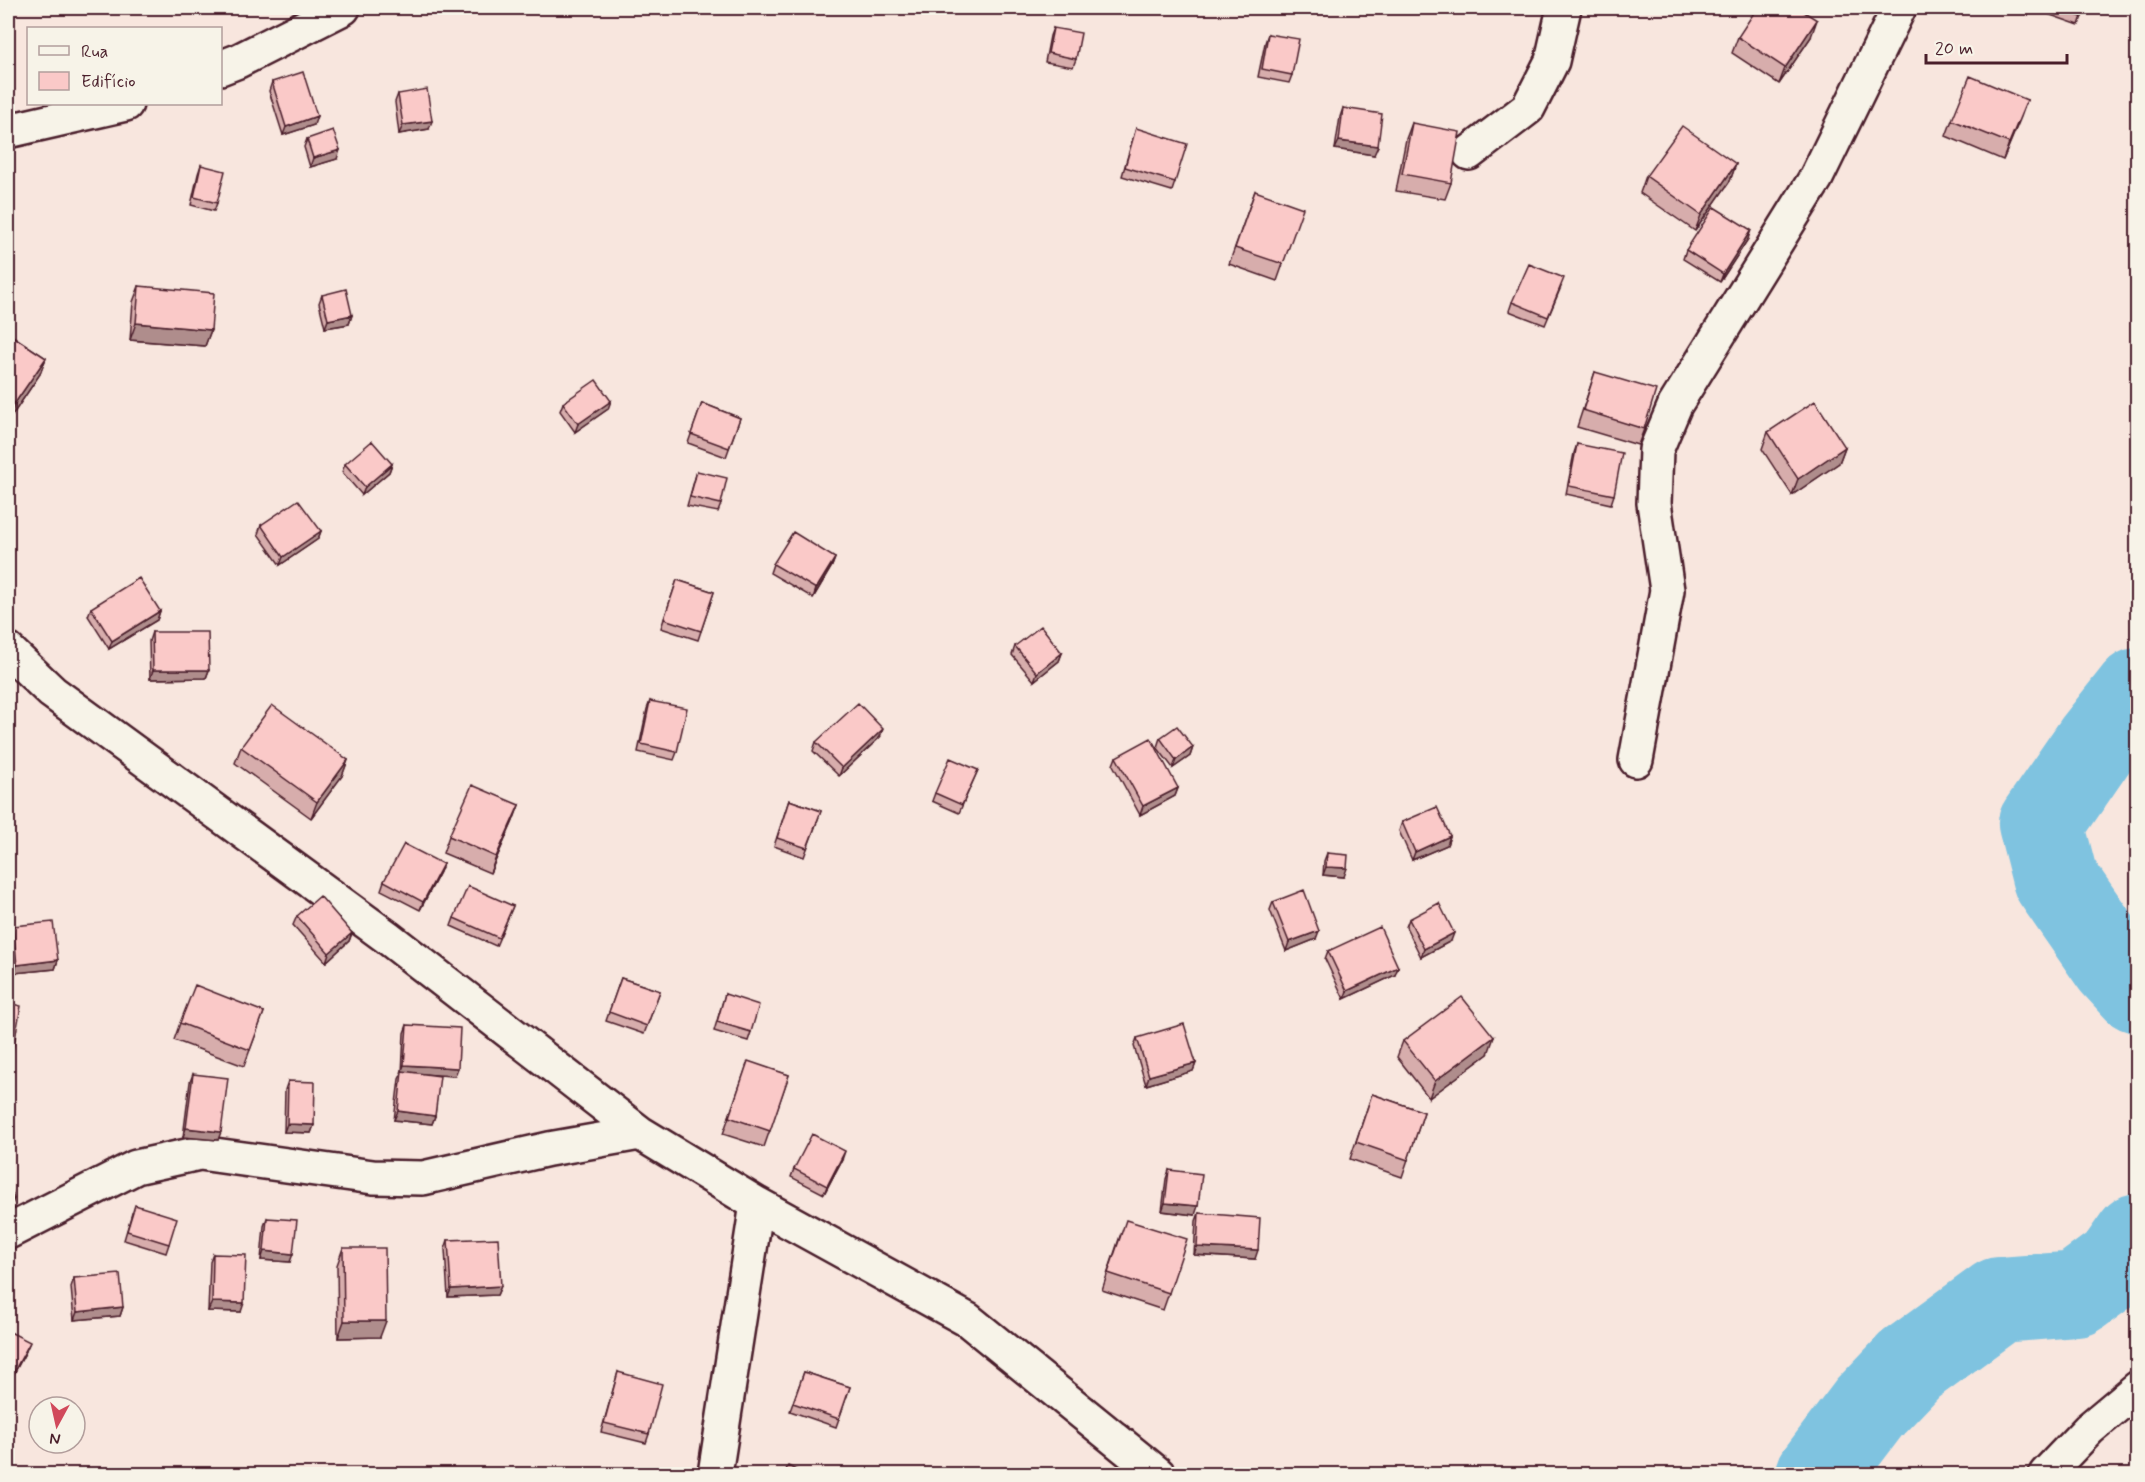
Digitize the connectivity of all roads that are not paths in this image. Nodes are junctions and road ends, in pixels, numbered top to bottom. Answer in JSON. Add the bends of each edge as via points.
{"nodes":[{"id":1,"x":343,"y":8,"type":"edge"},
{"id":2,"x":1564,"y":8,"type":"edge"},
{"id":3,"x":1899,"y":8,"type":"edge"},
{"id":4,"x":222,"y":67,"type":"edge"},
{"id":5,"x":122,"y":105,"type":"edge"},
{"id":6,"x":8,"y":131,"type":"edge"},
{"id":7,"x":1468,"y":153,"type":"dead end"},
{"id":8,"x":8,"y":650,"type":"edge"},
{"id":9,"x":1636,"y":760,"type":"dead end"},
{"id":10,"x":639,"y":1133,"type":"junction"},
{"id":11,"x":757,"y":1204,"type":"junction"},
{"id":12,"x":8,"y":1232,"type":"edge"},
{"id":13,"x":2138,"y":1388,"type":"edge"},
{"id":14,"x":715,"y":1474,"type":"edge"},
{"id":15,"x":1158,"y":1474,"type":"edge"},
{"id":16,"x":2046,"y":1474,"type":"edge"}],
"edges":[{"from":1,"to":4,"type":"street"},
{"from":2,"to":7,"type":"street","via":[[1552,61],[1528,108]]},
{"from":3,"to":9,"type":"street","via":[[1816,178],[1675,405],[1656,450],[1654,502],[1667,590]]},
{"from":5,"to":6,"type":"street"},
{"from":8,"to":10,"type":"street","via":[[52,692],[387,937]]},
{"from":10,"to":11,"type":"street"},
{"from":10,"to":12,"type":"street","via":[[423,1178],[373,1177],[200,1152],[136,1167]]},
{"from":11,"to":14,"type":"street"},
{"from":11,"to":15,"type":"street","via":[[968,1320]]},
{"from":13,"to":16,"type":"street","via":[[2089,1429]]}]}
